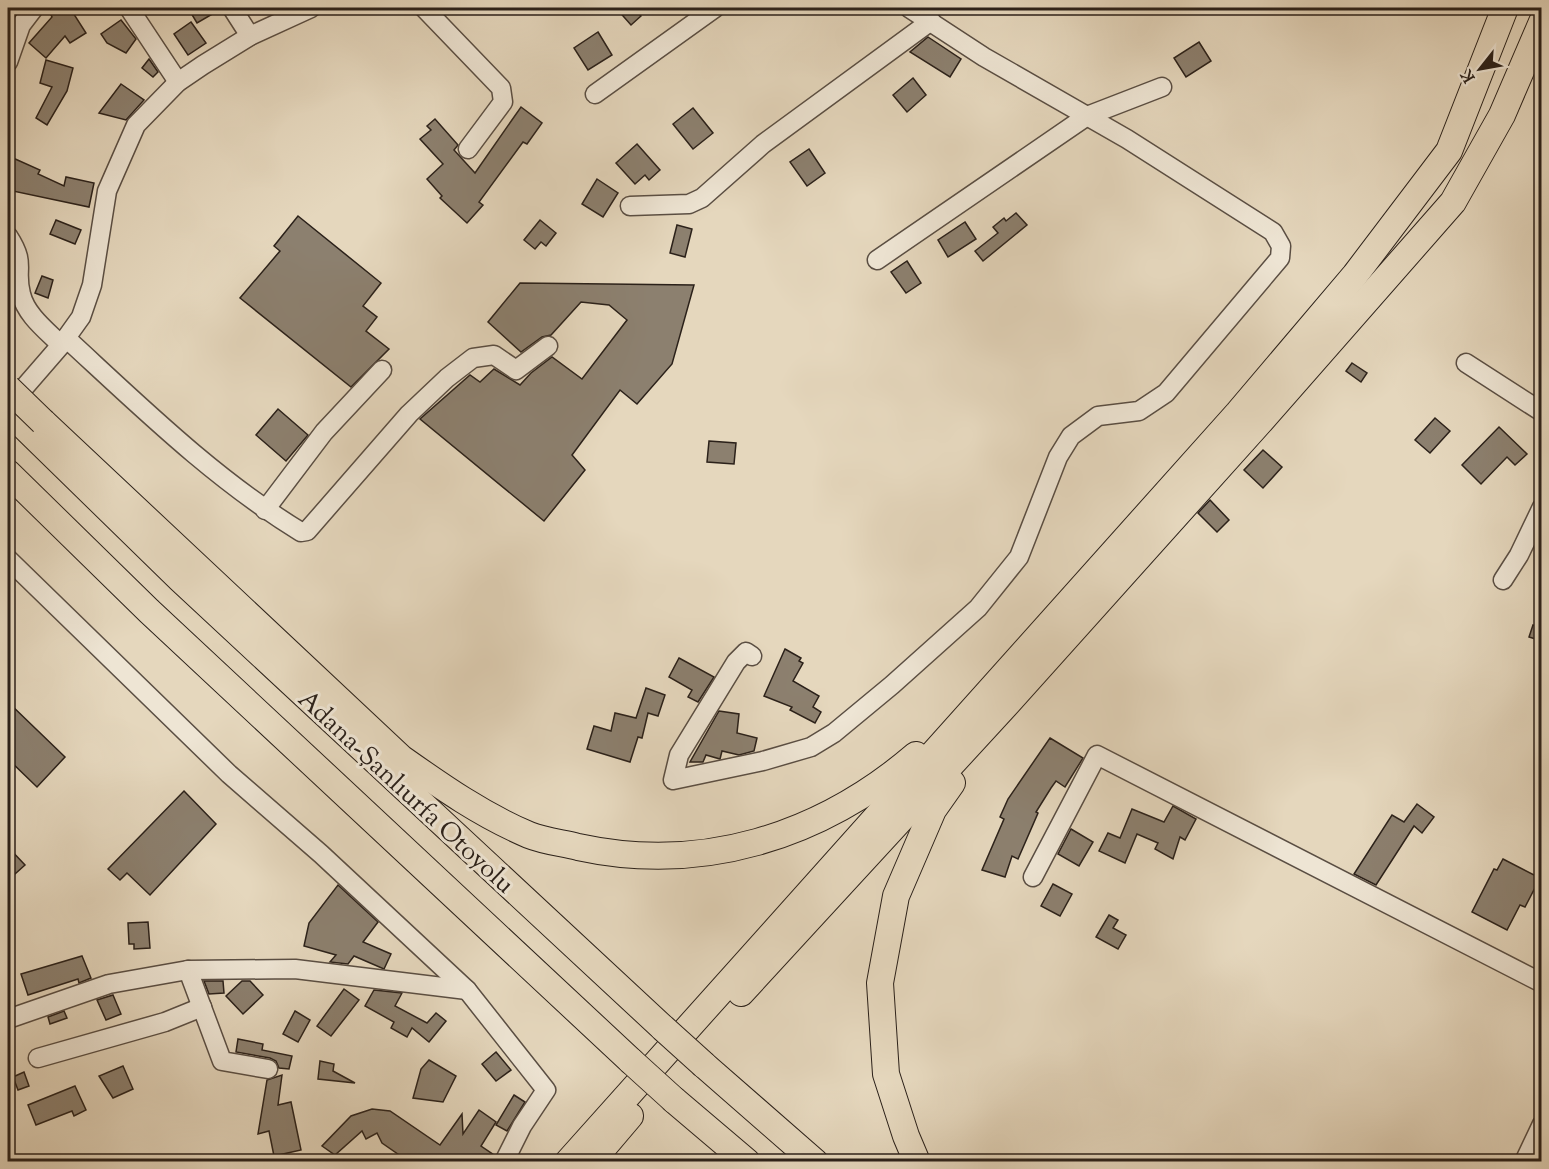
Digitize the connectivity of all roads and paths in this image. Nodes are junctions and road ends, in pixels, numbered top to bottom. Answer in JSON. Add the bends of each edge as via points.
{"nodes":[{"id":1,"x":34,"y":8,"type":"edge"},
{"id":2,"x":129,"y":8,"type":"edge"},
{"id":3,"x":232,"y":8,"type":"edge"},
{"id":4,"x":310,"y":8,"type":"edge"},
{"id":5,"x":424,"y":8,"type":"edge"},
{"id":6,"x":715,"y":8,"type":"edge"},
{"id":7,"x":909,"y":8,"type":"edge"},
{"id":8,"x":1505,"y":8,"type":"edge"},
{"id":9,"x":931,"y":21,"type":"junction"},
{"id":10,"x":1542,"y":22,"type":"edge"},
{"id":11,"x":250,"y":36,"type":"junction"},
{"id":12,"x":8,"y":62,"type":"edge"},
{"id":13,"x":178,"y":82,"type":"junction"},
{"id":14,"x":1162,"y":87,"type":"dead end"},
{"id":15,"x":595,"y":94,"type":"dead end"},
{"id":16,"x":1087,"y":116,"type":"junction"},
{"id":17,"x":468,"y":148,"type":"dead end"},
{"id":18,"x":630,"y":206,"type":"dead end"},
{"id":19,"x":8,"y":236,"type":"edge"},
{"id":20,"x":877,"y":260,"type":"dead end"},
{"id":21,"x":64,"y":341,"type":"junction"},
{"id":22,"x":548,"y":346,"type":"dead end"},
{"id":23,"x":1466,"y":363,"type":"dead end"},
{"id":24,"x":382,"y":370,"type":"dead end"},
{"id":25,"x":8,"y":388,"type":"edge"},
{"id":26,"x":8,"y":406,"type":"edge"},
{"id":27,"x":8,"y":411,"type":"edge"},
{"id":28,"x":1542,"y":412,"type":"edge"},
{"id":29,"x":38,"y":428,"type":"junction"},
{"id":30,"x":8,"y":473,"type":"edge"},
{"id":31,"x":1542,"y":507,"type":"edge"},
{"id":32,"x":265,"y":510,"type":"junction"},
{"id":33,"x":8,"y":559,"type":"edge"},
{"id":34,"x":1503,"y":580,"type":"dead end"},
{"id":35,"x":752,"y":656,"type":"dead end"},
{"id":36,"x":994,"y":702,"type":"junction"},
{"id":37,"x":1034,"y":878,"type":"dead end"},
{"id":38,"x":188,"y":970,"type":"junction"},
{"id":39,"x":1542,"y":984,"type":"edge"},
{"id":40,"x":467,"y":990,"type":"junction"},
{"id":41,"x":202,"y":1008,"type":"junction"},
{"id":42,"x":8,"y":1020,"type":"edge"},
{"id":43,"x":38,"y":1058,"type":"dead end"},
{"id":44,"x":268,"y":1069,"type":"dead end"},
{"id":45,"x":674,"y":1100,"type":"junction"},
{"id":46,"x":1542,"y":1124,"type":"edge"},
{"id":47,"x":504,"y":1161,"type":"edge"},
{"id":48,"x":568,"y":1161,"type":"edge"},
{"id":49,"x":591,"y":1161,"type":"edge"},
{"id":50,"x":741,"y":1161,"type":"edge"},
{"id":51,"x":747,"y":1161,"type":"edge"},
{"id":52,"x":815,"y":1161,"type":"edge"},
{"id":53,"x":917,"y":1161,"type":"edge"},
{"id":54,"x":1524,"y":1161,"type":"edge"}],
"edges":[{"from":1,"to":12,"type":"street","via":[[21,25]]},
{"from":2,"to":13,"type":"street"},
{"from":3,"to":11,"type":"street"},
{"from":4,"to":11,"type":"street"},
{"from":5,"to":17,"type":"street","via":[[501,88],[503,102]]},
{"from":6,"to":15,"type":"street"},
{"from":7,"to":9,"type":"street"},
{"from":8,"to":36,"type":"highway","via":[[1449,151],[1355,275]]},
{"from":9,"to":16,"type":"street","via":[[984,57]]},
{"from":9,"to":18,"type":"street","via":[[763,144],[702,198],[689,204]]},
{"from":10,"to":36,"type":"highway","via":[[1502,115],[1453,202],[1259,423]]},
{"from":11,"to":13,"type":"street"},
{"from":13,"to":21,"type":"street","via":[[131,134],[107,191],[92,285],[81,317]]},
{"from":14,"to":16,"type":"street"},
{"from":16,"to":20,"type":"street"},
{"from":16,"to":35,"type":"street","via":[[1273,232],[1281,246],[1280,258],[1166,393],[1139,411],[1098,416],[1071,436],[1058,457],[1019,557],[978,608],[892,684],[834,733],[811,747],[673,780],[679,755],[736,662],[746,652]]},
{"from":19,"to":21,"type":"street","via":[[20,257],[20,292],[26,306]]},
{"from":21,"to":26,"type":"street"},
{"from":21,"to":32,"type":"street"},
{"from":22,"to":32,"type":"street","via":[[516,370],[494,355],[473,358],[409,414],[307,531],[301,532]]},
{"from":23,"to":28,"type":"street"},
{"from":24,"to":32,"type":"street","via":[[324,432]]},
{"from":25,"to":29,"type":"highway","bridge":true},
{"from":27,"to":29,"type":"highway","name":"Adana-Şanlıurfa Otoyolu"},
{"from":29,"to":36,"type":"highway","via":[[401,758],[461,801],[531,836],[608,853],[684,856],[769,841],[843,807]]},
{"from":29,"to":52,"type":"highway","name":"Adana-Şanlıurfa Otoyolu","bridge":true,"via":[[188,587],[663,1028]]},
{"from":30,"to":45,"type":"highway","name":"Adana-Şanlıurfa Otoyolu","bridge":true,"via":[[166,627]]},
{"from":31,"to":34,"type":"street"},
{"from":33,"to":40,"type":"street","via":[[229,774]]},
{"from":36,"to":48,"type":"highway"},
{"from":36,"to":49,"type":"highway"},
{"from":36,"to":53,"type":"highway","via":[[933,810],[896,896],[880,983],[886,1074]]},
{"from":37,"to":39,"type":"street","via":[[1097,755]]},
{"from":38,"to":40,"type":"street","via":[[294,969]]},
{"from":38,"to":41,"type":"street"},
{"from":38,"to":42,"type":"street","via":[[109,984]]},
{"from":40,"to":47,"type":"street","via":[[546,1090]]},
{"from":41,"to":43,"type":"street"},
{"from":41,"to":44,"type":"street","via":[[222,1061]]},
{"from":45,"to":50,"type":"highway"},
{"from":45,"to":51,"type":"highway","name":"Adana-Şanlıurfa Otoyolu"},
{"from":46,"to":54,"type":"street"}]}
